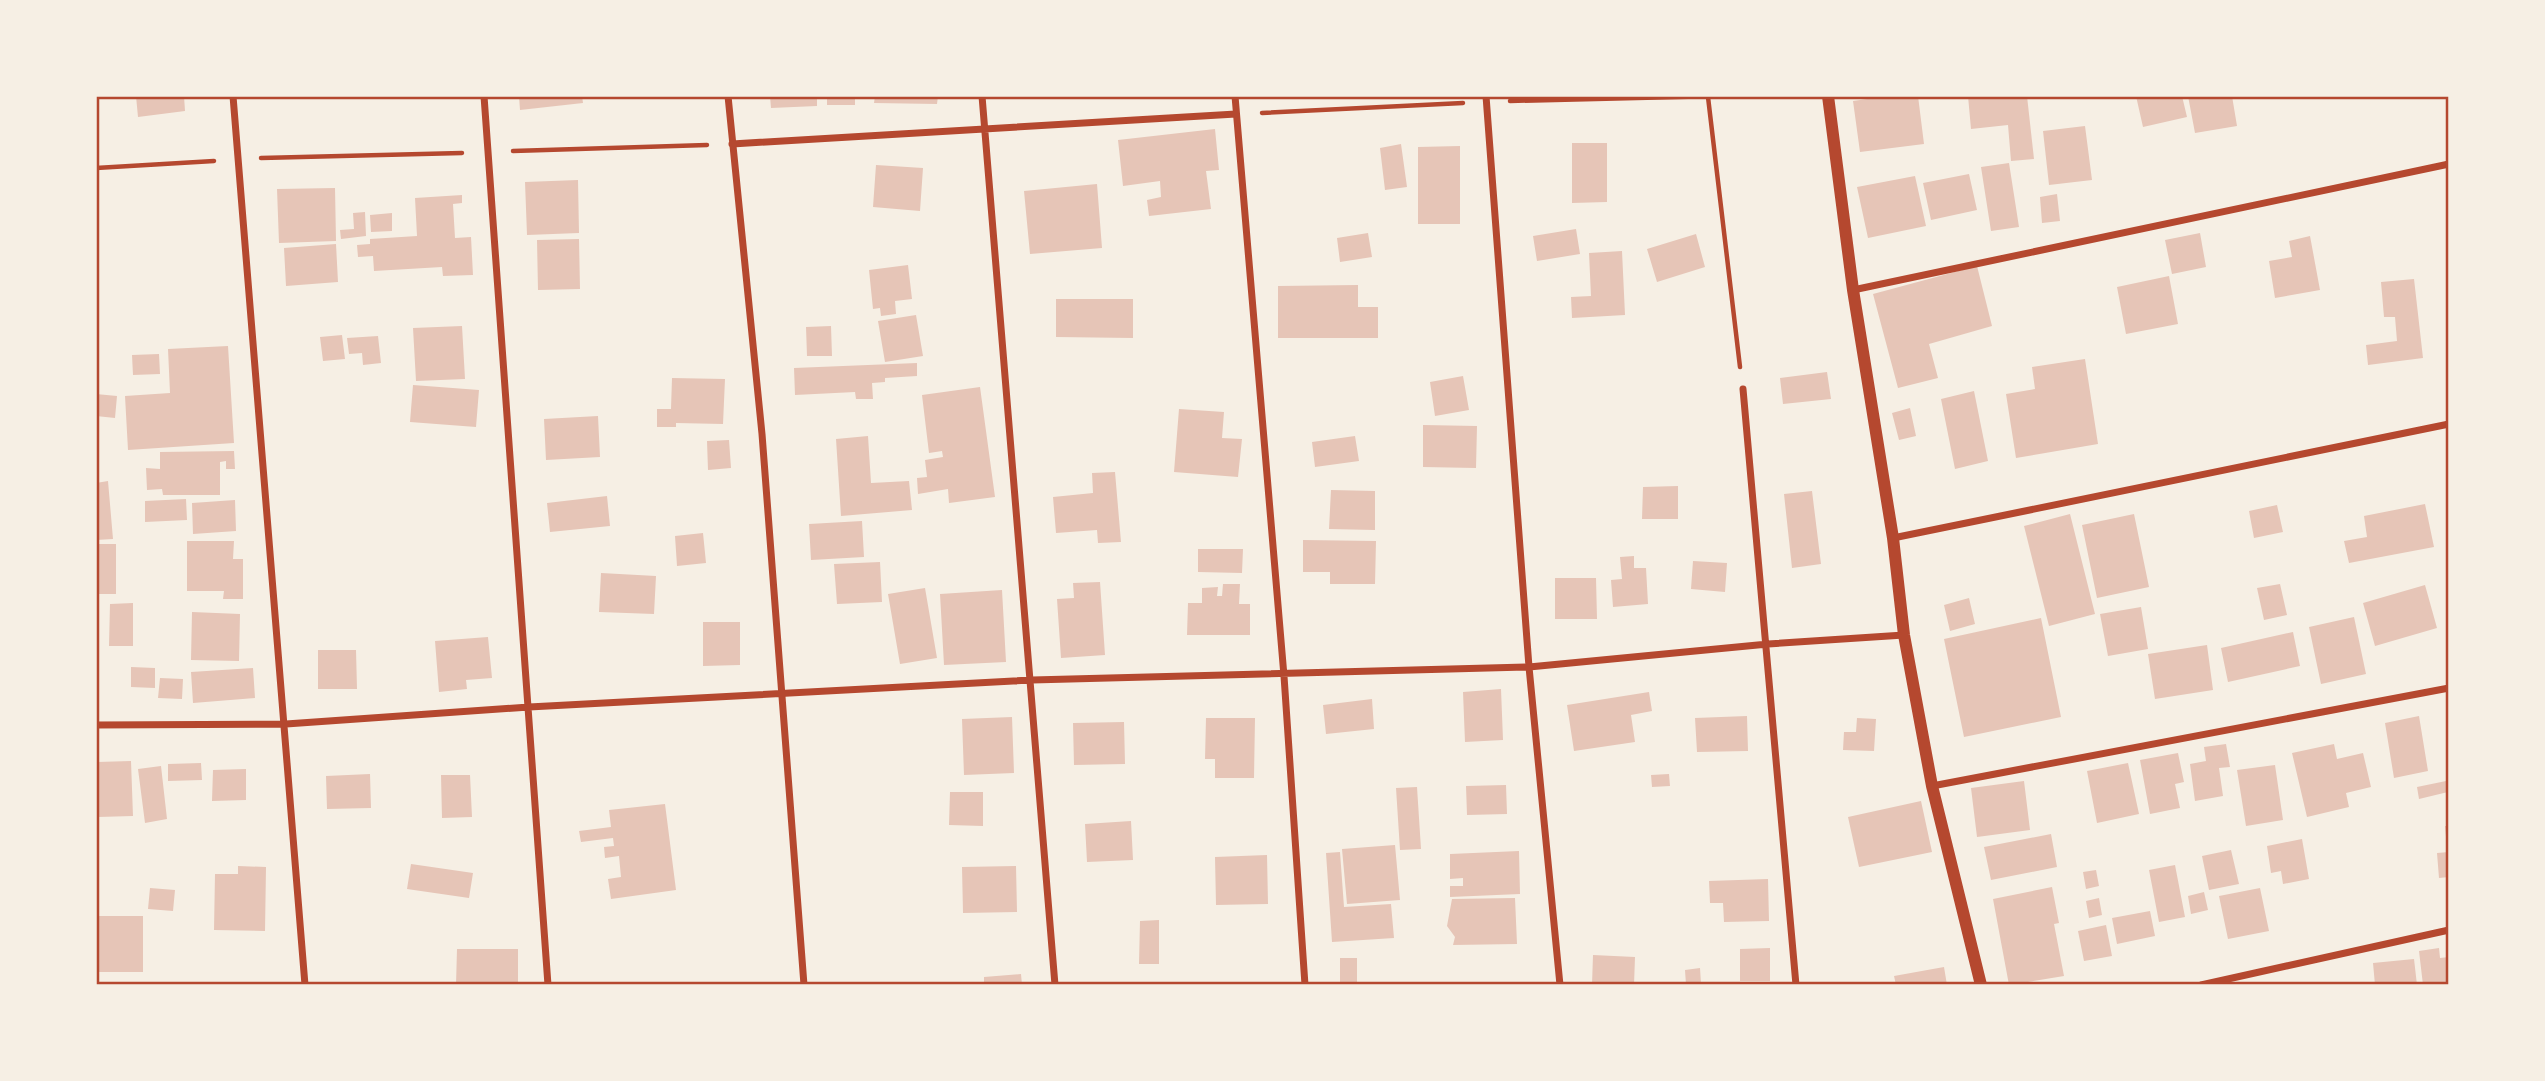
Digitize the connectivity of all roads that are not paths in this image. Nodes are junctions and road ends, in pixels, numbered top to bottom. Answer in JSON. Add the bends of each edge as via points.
{"nodes":[{"id":1,"x":233,"y":96,"type":"edge"},
{"id":2,"x":484,"y":96,"type":"edge"},
{"id":3,"x":728,"y":96,"type":"edge"},
{"id":4,"x":982,"y":96,"type":"edge"},
{"id":5,"x":1234,"y":96,"type":"edge"},
{"id":6,"x":1828,"y":96,"type":"edge"},
{"id":7,"x":1486,"y":99,"type":"edge"},
{"id":8,"x":1236,"y":114,"type":"junction"},
{"id":9,"x":985,"y":127,"type":"junction"},
{"id":10,"x":732,"y":144,"type":"junction"},
{"id":11,"x":2449,"y":164,"type":"edge"},
{"id":12,"x":1853,"y":290,"type":"junction"},
{"id":13,"x":1742,"y":389,"type":"road end"},
{"id":14,"x":2449,"y":424,"type":"edge"},
{"id":15,"x":1893,"y":538,"type":"junction"},
{"id":16,"x":1904,"y":635,"type":"junction"},
{"id":17,"x":1768,"y":643,"type":"junction"},
{"id":18,"x":1529,"y":667,"type":"junction"},
{"id":19,"x":1284,"y":676,"type":"junction"},
{"id":20,"x":1032,"y":680,"type":"junction"},
{"id":21,"x":2449,"y":688,"type":"edge"},
{"id":22,"x":782,"y":696,"type":"junction"},
{"id":23,"x":528,"y":707,"type":"junction"},
{"id":24,"x":286,"y":724,"type":"junction"},
{"id":25,"x":96,"y":725,"type":"edge"},
{"id":26,"x":1931,"y":786,"type":"junction"},
{"id":27,"x":2449,"y":930,"type":"edge"},
{"id":28,"x":305,"y":985,"type":"edge"},
{"id":29,"x":548,"y":985,"type":"edge"},
{"id":30,"x":804,"y":985,"type":"edge"},
{"id":31,"x":1055,"y":985,"type":"edge"},
{"id":32,"x":1305,"y":985,"type":"edge"},
{"id":33,"x":1560,"y":985,"type":"edge"},
{"id":34,"x":1796,"y":985,"type":"edge"},
{"id":35,"x":1981,"y":985,"type":"edge"},
{"id":36,"x":2201,"y":985,"type":"edge"}],
"edges":[{"from":1,"to":24,"type":"street"},
{"from":2,"to":23,"type":"street"},
{"from":3,"to":10,"type":"street"},
{"from":4,"to":9,"type":"street"},
{"from":5,"to":8,"type":"street"},
{"from":6,"to":12,"type":"street"},
{"from":7,"to":18,"type":"street"},
{"from":8,"to":9,"type":"street"},
{"from":8,"to":19,"type":"street"},
{"from":9,"to":10,"type":"street"},
{"from":9,"to":20,"type":"street"},
{"from":10,"to":22,"type":"street","via":[[762,434]]},
{"from":11,"to":12,"type":"street"},
{"from":12,"to":15,"type":"street"},
{"from":13,"to":17,"type":"street"},
{"from":14,"to":15,"type":"street"},
{"from":15,"to":16,"type":"street"},
{"from":16,"to":17,"type":"street"},
{"from":16,"to":26,"type":"street"},
{"from":17,"to":18,"type":"street"},
{"from":17,"to":34,"type":"street"},
{"from":18,"to":19,"type":"street"},
{"from":18,"to":33,"type":"street"},
{"from":19,"to":20,"type":"street"},
{"from":19,"to":32,"type":"street"},
{"from":20,"to":22,"type":"street"},
{"from":20,"to":31,"type":"street"},
{"from":21,"to":26,"type":"street"},
{"from":22,"to":23,"type":"street"},
{"from":22,"to":30,"type":"street"},
{"from":23,"to":24,"type":"street"},
{"from":23,"to":29,"type":"street"},
{"from":24,"to":25,"type":"street"},
{"from":24,"to":28,"type":"street"},
{"from":26,"to":35,"type":"street"},
{"from":27,"to":36,"type":"street"}]}
